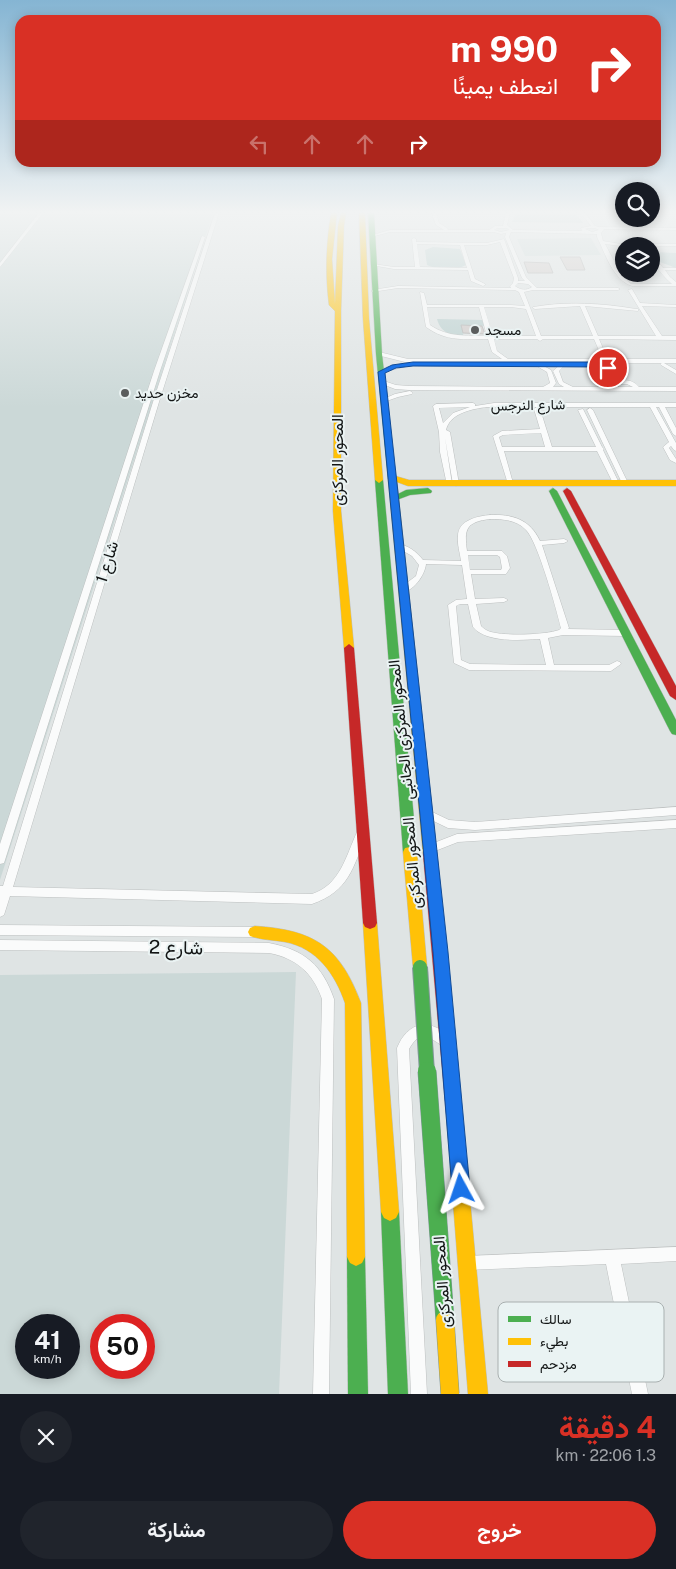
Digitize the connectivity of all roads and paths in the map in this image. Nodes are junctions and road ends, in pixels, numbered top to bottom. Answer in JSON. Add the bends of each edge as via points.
{"nodes":[{"id":1,"x":191,"y":278,"type":"edge"},
{"id":2,"x":195,"y":278,"type":"edge"},
{"id":3,"x":330,"y":278,"type":"edge"},
{"id":4,"x":339,"y":278,"type":"edge"},
{"id":5,"x":368,"y":278,"type":"edge"},
{"id":6,"x":373,"y":278,"type":"edge"},
{"id":7,"x":375,"y":278,"type":"edge"},
{"id":8,"x":376,"y":278,"type":"edge"},
{"id":9,"x":516,"y":278,"type":"edge"},
{"id":10,"x":524,"y":278,"type":"edge"},
{"id":11,"x":615,"y":278,"type":"edge"},
{"id":12,"x":621,"y":278,"type":"edge"},
{"id":13,"x":668,"y":278,"type":"joint"},
{"id":14,"x":473,"y":280,"type":"joint"},
{"id":15,"x":530,"y":283,"type":"junction"},
{"id":16,"x":514,"y":285,"type":"junction"},
{"id":17,"x":658,"y":285,"type":"junction"},
{"id":18,"x":466,"y":286,"type":"junction"},
{"id":19,"x":484,"y":286,"type":"junction"},
{"id":20,"x":616,"y":286,"type":"junction"},
{"id":21,"x":676,"y":286,"type":"edge"},
{"id":22,"x":412,"y":288,"type":"junction"},
{"id":23,"x":430,"y":288,"type":"junction"},
{"id":24,"x":630,"y":288,"type":"junction"},
{"id":25,"x":521,"y":290,"type":"junction"},
{"id":26,"x":530,"y":290,"type":"junction"},
{"id":27,"x":422,"y":293,"type":"junction"},
{"id":28,"x":526,"y":301,"type":"junction"},
{"id":29,"x":632,"y":303,"type":"junction"},
{"id":30,"x":534,"y":305,"type":"junction"},
{"id":31,"x":425,"y":306,"type":"junction"},
{"id":32,"x":481,"y":306,"type":"junction"},
{"id":33,"x":511,"y":306,"type":"junction"},
{"id":34,"x":582,"y":306,"type":"junction"},
{"id":35,"x":618,"y":306,"type":"junction"},
{"id":36,"x":676,"y":306,"type":"edge"},
{"id":37,"x":638,"y":307,"type":"junction"},
{"id":38,"x":528,"y":308,"type":"junction"},
{"id":39,"x":338,"y":310,"type":"junction"},
{"id":40,"x":372,"y":319,"type":"junction"},
{"id":41,"x":653,"y":338,"type":"junction"},
{"id":42,"x":660,"y":338,"type":"junction"},
{"id":43,"x":676,"y":338,"type":"edge"},
{"id":44,"x":491,"y":339,"type":"junction"},
{"id":45,"x":540,"y":339,"type":"junction"},
{"id":46,"x":547,"y":339,"type":"junction"},
{"id":47,"x":596,"y":339,"type":"junction"},
{"id":48,"x":495,"y":352,"type":"junction"},
{"id":49,"x":379,"y":354,"type":"junction"},
{"id":50,"x":603,"y":354,"type":"junction"},
{"id":51,"x":507,"y":361,"type":"junction"},
{"id":52,"x":488,"y":363,"type":"junction"},
{"id":53,"x":598,"y":363,"type":"junction"},
{"id":54,"x":618,"y":363,"type":"junction"},
{"id":55,"x":676,"y":363,"type":"edge"},
{"id":56,"x":537,"y":364,"type":"junction"},
{"id":57,"x":563,"y":364,"type":"junction"},
{"id":58,"x":663,"y":364,"type":"junction"},
{"id":59,"x":676,"y":372,"type":"edge"},
{"id":60,"x":382,"y":377,"type":"junction"},
{"id":61,"x":545,"y":388,"type":"junction"},
{"id":62,"x":573,"y":389,"type":"junction"},
{"id":63,"x":676,"y":389,"type":"edge"},
{"id":64,"x":676,"y":393,"type":"edge"},
{"id":65,"x":384,"y":400,"type":"junction"},
{"id":66,"x":494,"y":405,"type":"junction"},
{"id":67,"x":657,"y":407,"type":"junction"},
{"id":68,"x":676,"y":407,"type":"edge"},
{"id":69,"x":537,"y":409,"type":"junction"},
{"id":70,"x":581,"y":410,"type":"junction"},
{"id":71,"x":590,"y":410,"type":"junction"},
{"id":72,"x":544,"y":431,"type":"junction"},
{"id":73,"x":442,"y":432,"type":"junction"},
{"id":74,"x":142,"y":433,"type":"junction"},
{"id":75,"x":676,"y":434,"type":"edge"},
{"id":76,"x":674,"y":446,"type":"edge"},
{"id":77,"x":499,"y":449,"type":"junction"},
{"id":78,"x":549,"y":449,"type":"junction"},
{"id":79,"x":601,"y":449,"type":"junction"},
{"id":80,"x":676,"y":462,"type":"edge"},
{"id":81,"x":392,"y":478,"type":"junction"},
{"id":82,"x":510,"y":483,"type":"junction"},
{"id":83,"x":621,"y":483,"type":"junction"},
{"id":84,"x":452,"y":484,"type":"junction"},
{"id":85,"x":676,"y":484,"type":"edge"},
{"id":86,"x":420,"y":487,"type":"junction"},
{"id":87,"x":676,"y":490,"type":"edge"},
{"id":88,"x":553,"y":491,"type":"junction"},
{"id":89,"x":567,"y":491,"type":"junction"},
{"id":90,"x":394,"y":498,"type":"junction"},
{"id":91,"x":564,"y":541,"type":"dead end"},
{"id":92,"x":537,"y":542,"type":"junction"},
{"id":93,"x":399,"y":546,"type":"junction"},
{"id":94,"x":464,"y":553,"type":"junction"},
{"id":95,"x":422,"y":566,"type":"junction"},
{"id":96,"x":466,"y":567,"type":"junction"},
{"id":97,"x":403,"y":590,"type":"junction"},
{"id":98,"x":607,"y":596,"type":"junction"},
{"id":99,"x":622,"y":596,"type":"junction"},
{"id":100,"x":504,"y":600,"type":"dead end"},
{"id":101,"x":471,"y":602,"type":"junction"},
{"id":102,"x":80,"y":610,"type":"junction"},
{"id":103,"x":92,"y":610,"type":"junction"},
{"id":104,"x":615,"y":613,"type":"junction"},
{"id":105,"x":632,"y":614,"type":"junction"},
{"id":106,"x":562,"y":632,"type":"junction"},
{"id":107,"x":625,"y":632,"type":"junction"},
{"id":108,"x":544,"y":636,"type":"junction"},
{"id":109,"x":617,"y":664,"type":"dead end"},
{"id":110,"x":551,"y":668,"type":"junction"},
{"id":111,"x":676,"y":696,"type":"edge"},
{"id":112,"x":676,"y":731,"type":"edge"},
{"id":113,"x":676,"y":811,"type":"edge"},
{"id":114,"x":426,"y":813,"type":"junction"},
{"id":115,"x":676,"y":824,"type":"edge"},
{"id":116,"x":364,"y":828,"type":"junction"},
{"id":117,"x":476,"y":831,"type":"junction"},
{"id":118,"x":430,"y":849,"type":"junction"},
{"id":119,"x":0,"y":860,"type":"edge"},
{"id":120,"x":3,"y":891,"type":"edge"},
{"id":121,"x":0,"y":912,"type":"edge"},
{"id":122,"x":0,"y":930,"type":"edge"},
{"id":123,"x":255,"y":932,"type":"joint"},
{"id":124,"x":0,"y":945,"type":"edge"},
{"id":125,"x":448,"y":1042,"type":"junction"},
{"id":126,"x":676,"y":1254,"type":"edge"},
{"id":127,"x":612,"y":1256,"type":"junction"},
{"id":128,"x":467,"y":1263,"type":"junction"},
{"id":129,"x":621,"y":1302,"type":"edge"},
{"id":130,"x":321,"y":1394,"type":"edge"},
{"id":131,"x":358,"y":1394,"type":"edge"},
{"id":132,"x":398,"y":1394,"type":"edge"},
{"id":133,"x":419,"y":1394,"type":"edge"},
{"id":134,"x":450,"y":1394,"type":"edge"},
{"id":135,"x":478,"y":1394,"type":"edge"}],
"edges":[{"from":1,"to":74,"type":"street","name":"شارع 1"},
{"from":2,"to":74,"type":"street","name":"شارع 1"},
{"from":3,"to":39,"type":"main road","via":[[332,305]]},
{"from":4,"to":39,"type":"main road","name":"المحور المركزى"},
{"from":5,"to":40,"type":"main road","name":"المحور المركزى"},
{"from":6,"to":40,"type":"main road","name":"المحور المركزى الجانبى"},
{"from":7,"to":22,"type":"street","via":[[389,288]]},
{"from":8,"to":18,"type":"street","via":[[392,285]]},
{"from":9,"to":16,"type":"street"},
{"from":10,"to":15,"type":"street"},
{"from":11,"to":20,"type":"street"},
{"from":12,"to":24,"type":"street"},
{"from":13,"to":17,"type":"street"},
{"from":13,"to":21,"type":"street"},
{"from":14,"to":18,"type":"street"},
{"from":14,"to":19,"type":"street"},
{"from":15,"to":16,"type":"street"},
{"from":15,"to":20,"type":"street"},
{"from":15,"to":26,"type":"street","via":[[535,286]]},
{"from":16,"to":19,"type":"street"},
{"from":16,"to":23,"type":"street"},
{"from":16,"to":25,"type":"street"},
{"from":17,"to":21,"type":"street"},
{"from":17,"to":24,"type":"street"},
{"from":18,"to":19,"type":"street"},
{"from":20,"to":24,"type":"street"},
{"from":20,"to":24,"type":"street"},
{"from":20,"to":26,"type":"street"},
{"from":21,"to":24,"type":"street"},
{"from":22,"to":23,"type":"street"},
{"from":22,"to":27,"type":"street"},
{"from":23,"to":27,"type":"street"},
{"from":24,"to":29,"type":"street"},
{"from":24,"to":37,"type":"street"},
{"from":25,"to":26,"type":"street"},
{"from":25,"to":28,"type":"street"},
{"from":26,"to":30,"type":"street"},
{"from":27,"to":31,"type":"street"},
{"from":28,"to":33,"type":"street"},
{"from":28,"to":38,"type":"street"},
{"from":29,"to":35,"type":"street"},
{"from":29,"to":37,"type":"street"},
{"from":30,"to":34,"type":"street"},
{"from":30,"to":46,"type":"street"},
{"from":31,"to":32,"type":"street"},
{"from":31,"to":44,"type":"street","via":[[428,324],[438,333],[459,338]]},
{"from":32,"to":33,"type":"street"},
{"from":32,"to":44,"type":"street"},
{"from":33,"to":38,"type":"street"},
{"from":34,"to":35,"type":"street"},
{"from":34,"to":47,"type":"street"},
{"from":35,"to":37,"type":"street"},
{"from":36,"to":37,"type":"street"},
{"from":37,"to":41,"type":"street"},
{"from":37,"to":42,"type":"street"},
{"from":38,"to":45,"type":"street"},
{"from":39,"to":116,"type":"main road","name":"المحور المركزى","via":[[337,511]]},
{"from":40,"to":49,"type":"main road","name":"المحور المركزى الجانبى"},
{"from":40,"to":134,"type":"main road","name":"المحور المركزى","bridge":true},
{"from":41,"to":42,"type":"street"},
{"from":41,"to":47,"type":"street"},
{"from":42,"to":43,"type":"street"},
{"from":44,"to":45,"type":"street"},
{"from":44,"to":48,"type":"street"},
{"from":45,"to":46,"type":"street"},
{"from":46,"to":47,"type":"street"},
{"from":47,"to":50,"type":"street"},
{"from":48,"to":51,"type":"street"},
{"from":48,"to":52,"type":"street"},
{"from":49,"to":52,"type":"street","via":[[408,361]]},
{"from":49,"to":60,"type":"main road","name":"المحور المركزى الجانبى"},
{"from":50,"to":53,"type":"street"},
{"from":50,"to":54,"type":"street"},
{"from":51,"to":52,"type":"street"},
{"from":51,"to":53,"type":"street"},
{"from":52,"to":56,"type":"street"},
{"from":52,"to":60,"type":"street","via":[[408,364],[389,368]]},
{"from":53,"to":54,"type":"street"},
{"from":53,"to":54,"type":"street","via":[[616,370],[622,368]]},
{"from":53,"to":57,"type":"street"},
{"from":54,"to":55,"type":"street"},
{"from":54,"to":58,"type":"street"},
{"from":55,"to":58,"type":"street"},
{"from":56,"to":57,"type":"street"},
{"from":56,"to":61,"type":"street","via":[[549,370],[553,383]]},
{"from":57,"to":62,"type":"street","via":[[556,371],[561,383]]},
{"from":58,"to":59,"type":"street"},
{"from":60,"to":61,"type":"street","via":[[395,387],[409,388]]},
{"from":60,"to":65,"type":"main road","name":"المحور المركزى الجانبى"},
{"from":61,"to":62,"type":"street"},
{"from":62,"to":63,"type":"street"},
{"from":64,"to":65,"type":"street","via":[[412,392]]},
{"from":65,"to":81,"type":"main road","name":"المحور المركزى الجانبى"},
{"from":66,"to":67,"type":"street","name":"شارع النرجس"},
{"from":66,"to":73,"type":"street","name":"شارع النرجس","via":[[461,412],[446,423]]},
{"from":66,"to":73,"type":"street","via":[[436,406]]},
{"from":67,"to":68,"type":"street","name":"شارع النرجس"},
{"from":67,"to":71,"type":"street","name":"شارع النرجس"},
{"from":67,"to":75,"type":"street"},
{"from":67,"to":76,"type":"street"},
{"from":69,"to":70,"type":"street","name":"شارع النرجس"},
{"from":69,"to":72,"type":"street"},
{"from":69,"to":84,"type":"street","name":"شارع النرجس","via":[[486,410],[454,423],[447,433]]},
{"from":70,"to":71,"type":"street","name":"شارع النرجس"},
{"from":70,"to":79,"type":"street"},
{"from":71,"to":83,"type":"street"},
{"from":72,"to":77,"type":"street","via":[[499,433],[496,436]]},
{"from":72,"to":78,"type":"street"},
{"from":73,"to":84,"type":"street"},
{"from":74,"to":102,"type":"street","name":"شارع 1"},
{"from":74,"to":103,"type":"street","name":"شارع 1"},
{"from":76,"to":80,"type":"street","via":[[666,447]]},
{"from":77,"to":78,"type":"street"},
{"from":77,"to":82,"type":"street"},
{"from":78,"to":79,"type":"street"},
{"from":79,"to":83,"type":"street"},
{"from":81,"to":86,"type":"main road"},
{"from":81,"to":90,"type":"main road","name":"المحور المركزى الجانبى"},
{"from":82,"to":83,"type":"main road"},
{"from":82,"to":84,"type":"main road"},
{"from":83,"to":85,"type":"main road"},
{"from":84,"to":86,"type":"main road"},
{"from":86,"to":88,"type":"main road"},
{"from":86,"to":90,"type":"main road"},
{"from":87,"to":89,"type":"main road"},
{"from":88,"to":89,"type":"main road"},
{"from":88,"to":98,"type":"main road"},
{"from":89,"to":99,"type":"main road"},
{"from":90,"to":93,"type":"main road","name":"المحور المركزى الجانبى"},
{"from":91,"to":92,"type":"street"},
{"from":92,"to":94,"type":"street","via":[[532,531],[520,522],[484,517],[463,528]]},
{"from":92,"to":106,"type":"street","via":[[564,624]]},
{"from":93,"to":95,"type":"street","via":[[415,554]]},
{"from":93,"to":97,"type":"main road","name":"المحور المركزى الجانبى"},
{"from":94,"to":96,"type":"street"},
{"from":94,"to":96,"type":"street","via":[[499,553],[506,568],[503,572]]},
{"from":95,"to":96,"type":"street"},
{"from":95,"to":97,"type":"street","via":[[419,577]]},
{"from":96,"to":101,"type":"street"},
{"from":97,"to":114,"type":"main road","name":"المحور المركزى الجانبى"},
{"from":98,"to":99,"type":"main road","via":[[617,599]]},
{"from":98,"to":104,"type":"main road"},
{"from":99,"to":105,"type":"main road"},
{"from":100,"to":101,"type":"street"},
{"from":101,"to":108,"type":"street","via":[[476,624],[483,632]]},
{"from":101,"to":110,"type":"street","via":[[457,602],[452,606],[459,663],[469,667]]},
{"from":102,"to":103,"type":"street"},
{"from":102,"to":119,"type":"street","name":"شارع 1"},
{"from":103,"to":120,"type":"street","name":"شارع 1"},
{"from":104,"to":105,"type":"main road"},
{"from":104,"to":107,"type":"main road"},
{"from":105,"to":111,"type":"main road"},
{"from":106,"to":107,"type":"street"},
{"from":106,"to":108,"type":"street"},
{"from":107,"to":112,"type":"main road"},
{"from":108,"to":110,"type":"street"},
{"from":109,"to":110,"type":"street","via":[[611,668]]},
{"from":113,"to":117,"type":"street"},
{"from":114,"to":117,"type":"street","via":[[448,824]]},
{"from":114,"to":118,"type":"main road","name":"المحور المركزى الجانبى"},
{"from":115,"to":117,"type":"street"},
{"from":116,"to":120,"type":"street","via":[[339,884],[325,896],[312,899]]},
{"from":116,"to":132,"type":"main road","name":"المحور المركزى","via":[[391,1234]]},
{"from":117,"to":118,"type":"street"},
{"from":118,"to":125,"type":"main road","name":"المحور المركزى الجانبى"},
{"from":120,"to":121,"type":"street","name":"شارع 1"},
{"from":122,"to":123,"type":"street","name":"شارع 2"},
{"from":123,"to":131,"type":"main road","via":[[289,934],[319,948],[341,971],[351,992]]},
{"from":124,"to":130,"type":"street","name":"شارع 2","via":[[277,949],[307,963],[322,983],[328,999]]},
{"from":125,"to":128,"type":"main road","name":"المحور المركزى الجانبى"},
{"from":125,"to":133,"type":"street","via":[[433,1030],[419,1029],[410,1034],[404,1048]]},
{"from":126,"to":127,"type":"street"},
{"from":127,"to":128,"type":"street"},
{"from":127,"to":129,"type":"street"},
{"from":128,"to":135,"type":"main road","name":"المحور المركزى الجانبى"}]}
